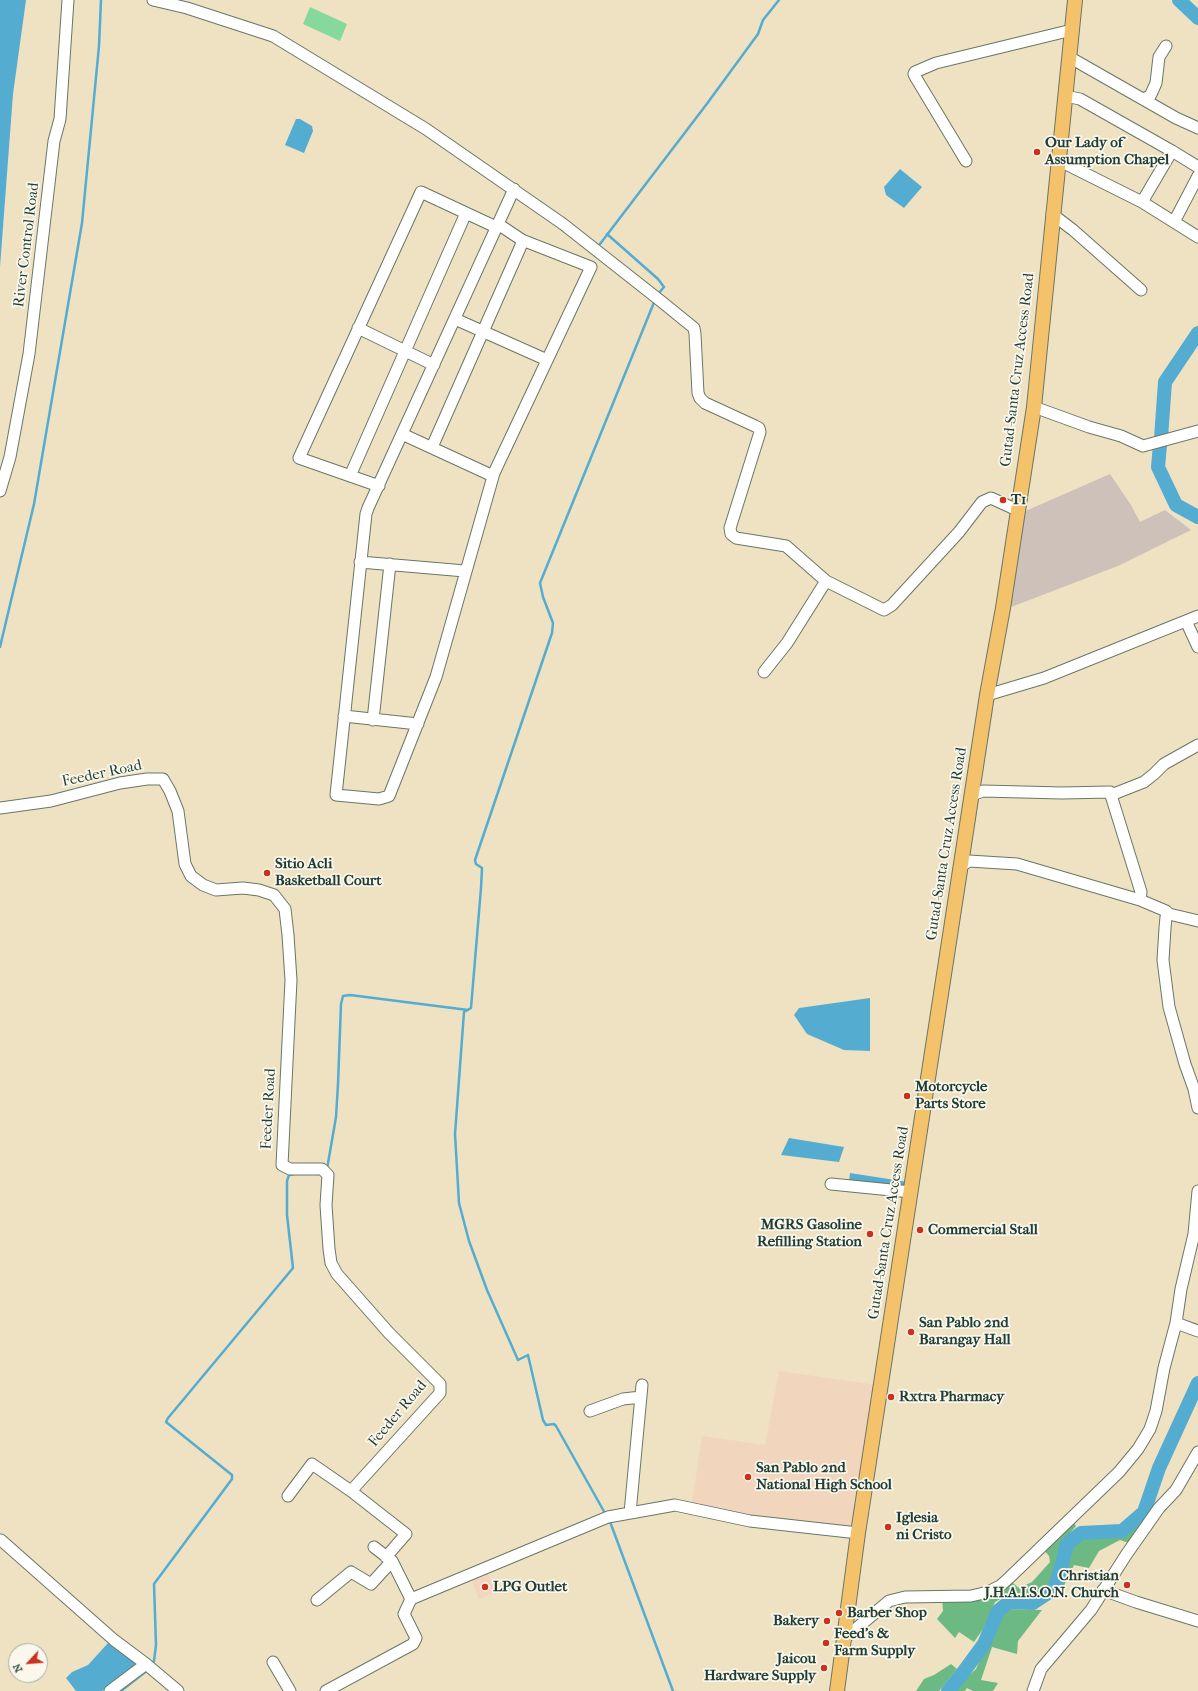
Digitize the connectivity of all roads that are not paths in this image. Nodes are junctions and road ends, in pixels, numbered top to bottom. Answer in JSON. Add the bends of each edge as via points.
{"nodes":[{"id":1,"x":68,"y":0,"type":"edge"},
{"id":2,"x":153,"y":0,"type":"edge"},
{"id":3,"x":1075,"y":0,"type":"edge"},
{"id":4,"x":1072,"y":30,"type":"junction"},
{"id":5,"x":1166,"y":46,"type":"dead end"},
{"id":6,"x":1069,"y":57,"type":"junction"},
{"id":7,"x":1065,"y":96,"type":"junction"},
{"id":8,"x":1144,"y":98,"type":"junction"},
{"id":9,"x":1198,"y":128,"type":"edge"},
{"id":10,"x":1172,"y":151,"type":"junction"},
{"id":11,"x":966,"y":160,"type":"dead end"},
{"id":12,"x":1058,"y":160,"type":"junction"},
{"id":13,"x":1198,"y":167,"type":"edge"},
{"id":14,"x":1198,"y":176,"type":"edge"},
{"id":15,"x":514,"y":189,"type":"junction"},
{"id":16,"x":1142,"y":202,"type":"junction"},
{"id":17,"x":466,"y":214,"type":"junction"},
{"id":18,"x":1052,"y":214,"type":"junction"},
{"id":19,"x":1174,"y":222,"type":"junction"},
{"id":20,"x":497,"y":226,"type":"junction"},
{"id":21,"x":1198,"y":237,"type":"edge"},
{"id":22,"x":523,"y":240,"type":"junction"},
{"id":23,"x":1141,"y":290,"type":"dead end"},
{"id":24,"x":455,"y":319,"type":"junction"},
{"id":25,"x":358,"y":328,"type":"junction"},
{"id":26,"x":483,"y":332,"type":"junction"},
{"id":27,"x":405,"y":351,"type":"junction"},
{"id":28,"x":547,"y":360,"type":"junction"},
{"id":29,"x":434,"y":365,"type":"junction"},
{"id":30,"x":1034,"y":407,"type":"junction"},
{"id":31,"x":1198,"y":432,"type":"edge"},
{"id":32,"x":402,"y":434,"type":"junction"},
{"id":33,"x":432,"y":447,"type":"junction"},
{"id":34,"x":350,"y":476,"type":"junction"},
{"id":35,"x":493,"y":476,"type":"junction"},
{"id":36,"x":379,"y":486,"type":"junction"},
{"id":37,"x":0,"y":491,"type":"edge"},
{"id":38,"x":1017,"y":510,"type":"junction"},
{"id":39,"x":360,"y":562,"type":"junction"},
{"id":40,"x":390,"y":564,"type":"junction"},
{"id":41,"x":465,"y":571,"type":"junction"},
{"id":42,"x":826,"y":581,"type":"junction"},
{"id":43,"x":1198,"y":616,"type":"edge"},
{"id":44,"x":1186,"y":621,"type":"junction"},
{"id":45,"x":1198,"y":647,"type":"edge"},
{"id":46,"x":764,"y":672,"type":"dead end"},
{"id":47,"x":988,"y":695,"type":"junction"},
{"id":48,"x":344,"y":716,"type":"junction"},
{"id":49,"x":373,"y":720,"type":"junction"},
{"id":50,"x":418,"y":724,"type":"junction"},
{"id":51,"x":1198,"y":745,"type":"edge"},
{"id":52,"x":972,"y":795,"type":"junction"},
{"id":53,"x":1111,"y":795,"type":"junction"},
{"id":54,"x":0,"y":808,"type":"edge"},
{"id":55,"x":961,"y":866,"type":"junction"},
{"id":56,"x":1140,"y":900,"type":"junction"},
{"id":57,"x":1169,"y":914,"type":"junction"},
{"id":58,"x":1198,"y":920,"type":"edge"},
{"id":59,"x":1198,"y":1108,"type":"edge"},
{"id":60,"x":831,"y":1184,"type":"dead end"},
{"id":61,"x":1198,"y":1191,"type":"edge"},
{"id":62,"x":911,"y":1192,"type":"junction"},
{"id":63,"x":1176,"y":1323,"type":"junction"},
{"id":64,"x":1198,"y":1331,"type":"edge"},
{"id":65,"x":590,"y":1411,"type":"dead end"},
{"id":66,"x":1198,"y":1452,"type":"edge"},
{"id":67,"x":350,"y":1491,"type":"junction"},
{"id":68,"x":288,"y":1496,"type":"dead end"},
{"id":69,"x":630,"y":1513,"type":"junction"},
{"id":70,"x":858,"y":1533,"type":"junction"},
{"id":71,"x":1,"y":1540,"type":"edge"},
{"id":72,"x":374,"y":1547,"type":"dead end"},
{"id":73,"x":389,"y":1559,"type":"junction"},
{"id":74,"x":1103,"y":1590,"type":"junction"},
{"id":75,"x":411,"y":1599,"type":"junction"},
{"id":76,"x":317,"y":1600,"type":"dead end"},
{"id":77,"x":1198,"y":1621,"type":"edge"},
{"id":78,"x":845,"y":1638,"type":"junction"},
{"id":79,"x":273,"y":1662,"type":"dead end"},
{"id":80,"x":149,"y":1667,"type":"junction"},
{"id":81,"x":110,"y":1691,"type":"edge"},
{"id":82,"x":178,"y":1691,"type":"edge"},
{"id":83,"x":290,"y":1691,"type":"edge"},
{"id":84,"x":326,"y":1691,"type":"edge"},
{"id":85,"x":837,"y":1691,"type":"edge"},
{"id":86,"x":1033,"y":1691,"type":"edge"}],
"edges":[{"from":1,"to":37,"type":"street","name":"River Control Road","via":[[60,119],[54,141],[29,354],[10,457]]},
{"from":2,"to":15,"type":"street","via":[[187,8],[273,36],[426,129]]},
{"from":3,"to":4,"type":"main road","name":"Gutad-Santa Cruz Access Road"},
{"from":4,"to":6,"type":"main road","name":"Gutad-Santa Cruz Access Road"},
{"from":4,"to":11,"type":"street","via":[[936,63],[915,72],[916,78]]},
{"from":5,"to":8,"type":"street","via":[[1158,57],[1156,83],[1150,96]]},
{"from":6,"to":7,"type":"main road","name":"Gutad-Santa Cruz Access Road"},
{"from":6,"to":8,"type":"street"},
{"from":7,"to":10,"type":"street","via":[[1080,99]]},
{"from":7,"to":12,"type":"main road","name":"Gutad-Santa Cruz Access Road"},
{"from":8,"to":9,"type":"street"},
{"from":10,"to":13,"type":"street"},
{"from":10,"to":16,"type":"street"},
{"from":12,"to":16,"type":"street"},
{"from":12,"to":18,"type":"main road","name":"Gutad-Santa Cruz Access Road"},
{"from":14,"to":19,"type":"street"},
{"from":15,"to":20,"type":"street"},
{"from":15,"to":42,"type":"street","via":[[563,224],[694,328],[700,398],[705,403],[759,428],[760,432],[730,528],[731,534],[736,538],[786,546]]},
{"from":16,"to":19,"type":"street"},
{"from":17,"to":20,"type":"street"},
{"from":17,"to":25,"type":"street","via":[[421,192]]},
{"from":17,"to":27,"type":"street"},
{"from":18,"to":23,"type":"street"},
{"from":18,"to":30,"type":"main road","name":"Gutad-Santa Cruz Access Road"},
{"from":19,"to":21,"type":"street"},
{"from":20,"to":22,"type":"street"},
{"from":20,"to":24,"type":"street"},
{"from":22,"to":26,"type":"street"},
{"from":22,"to":28,"type":"street","via":[[591,267]]},
{"from":24,"to":26,"type":"street"},
{"from":24,"to":29,"type":"street"},
{"from":25,"to":27,"type":"street"},
{"from":25,"to":34,"type":"street","via":[[299,458]]},
{"from":26,"to":28,"type":"street"},
{"from":26,"to":33,"type":"street"},
{"from":27,"to":29,"type":"street"},
{"from":27,"to":34,"type":"street"},
{"from":28,"to":35,"type":"street"},
{"from":29,"to":32,"type":"street"},
{"from":30,"to":31,"type":"street","via":[[1121,436],[1142,446]]},
{"from":30,"to":38,"type":"main road","name":"Gutad-Santa Cruz Access Road"},
{"from":32,"to":33,"type":"street"},
{"from":32,"to":36,"type":"street"},
{"from":33,"to":35,"type":"street"},
{"from":34,"to":36,"type":"street"},
{"from":35,"to":41,"type":"street"},
{"from":36,"to":39,"type":"street","via":[[366,514]]},
{"from":38,"to":42,"type":"street","via":[[991,498],[982,502],[959,532],[892,605],[884,610]]},
{"from":38,"to":47,"type":"main road","name":"Gutad-Santa Cruz Access Road"},
{"from":39,"to":40,"type":"street"},
{"from":39,"to":48,"type":"street"},
{"from":40,"to":41,"type":"street"},
{"from":40,"to":49,"type":"street"},
{"from":41,"to":50,"type":"street","via":[[436,677]]},
{"from":42,"to":46,"type":"street","via":[[787,643]]},
{"from":43,"to":44,"type":"street"},
{"from":44,"to":45,"type":"street"},
{"from":44,"to":47,"type":"street","via":[[1044,678]]},
{"from":47,"to":52,"type":"main road","name":"Gutad-Santa Cruz Access Road"},
{"from":48,"to":49,"type":"street"},
{"from":48,"to":50,"type":"street","via":[[336,795],[379,799],[389,796]]},
{"from":49,"to":50,"type":"street"},
{"from":51,"to":53,"type":"street","via":[[1164,764],[1144,782]]},
{"from":52,"to":53,"type":"street","via":[[983,792],[1110,792]]},
{"from":52,"to":55,"type":"main road","name":"Gutad-Santa Cruz Access Road"},
{"from":53,"to":56,"type":"street","via":[[1141,892]]},
{"from":54,"to":67,"type":"street","name":"Feeder Road","via":[[51,801],[120,783],[147,779],[163,780],[178,812],[185,864],[191,876],[216,890],[260,890],[274,895],[285,909],[291,980],[282,1165],[290,1169],[322,1169],[328,1175],[326,1205],[331,1263],[337,1274],[389,1333],[440,1384],[440,1393]]},
{"from":55,"to":56,"type":"street","via":[[969,861],[1017,864]]},
{"from":55,"to":62,"type":"main road","name":"Gutad-Santa Cruz Access Road"},
{"from":56,"to":57,"type":"street"},
{"from":57,"to":58,"type":"street"},
{"from":57,"to":59,"type":"street","via":[[1166,918],[1163,960],[1169,1007]]},
{"from":60,"to":62,"type":"street"},
{"from":61,"to":63,"type":"street","via":[[1194,1234]]},
{"from":62,"to":70,"type":"main road","name":"Gutad-Santa Cruz Access Road"},
{"from":63,"to":64,"type":"street"},
{"from":63,"to":78,"type":"street","via":[[1150,1430],[1138,1449],[1119,1472],[1010,1578],[988,1592],[971,1596],[905,1598],[890,1601]]},
{"from":65,"to":69,"type":"street","via":[[641,1391]]},
{"from":66,"to":74,"type":"street","via":[[1176,1490],[1159,1508]]},
{"from":67,"to":68,"type":"street","via":[[312,1464]]},
{"from":67,"to":73,"type":"street","via":[[406,1534]]},
{"from":69,"to":70,"type":"street","via":[[675,1506],[750,1521]]},
{"from":69,"to":75,"type":"street","via":[[608,1517]]},
{"from":70,"to":78,"type":"main road","name":"Gutad-Santa Cruz Access Road"},
{"from":71,"to":80,"type":"street","via":[[114,1640]]},
{"from":72,"to":73,"type":"street"},
{"from":73,"to":75,"type":"street"},
{"from":73,"to":76,"type":"street","via":[[371,1584],[351,1572]]},
{"from":74,"to":77,"type":"street"},
{"from":74,"to":86,"type":"street","via":[[1091,1610],[1041,1669]]},
{"from":75,"to":84,"type":"street","via":[[404,1614],[416,1638],[413,1644]]},
{"from":78,"to":85,"type":"main road","name":"Gutad-Santa Cruz Access Road"},
{"from":79,"to":83,"type":"street"},
{"from":80,"to":81,"type":"street"},
{"from":80,"to":82,"type":"street"}]}
